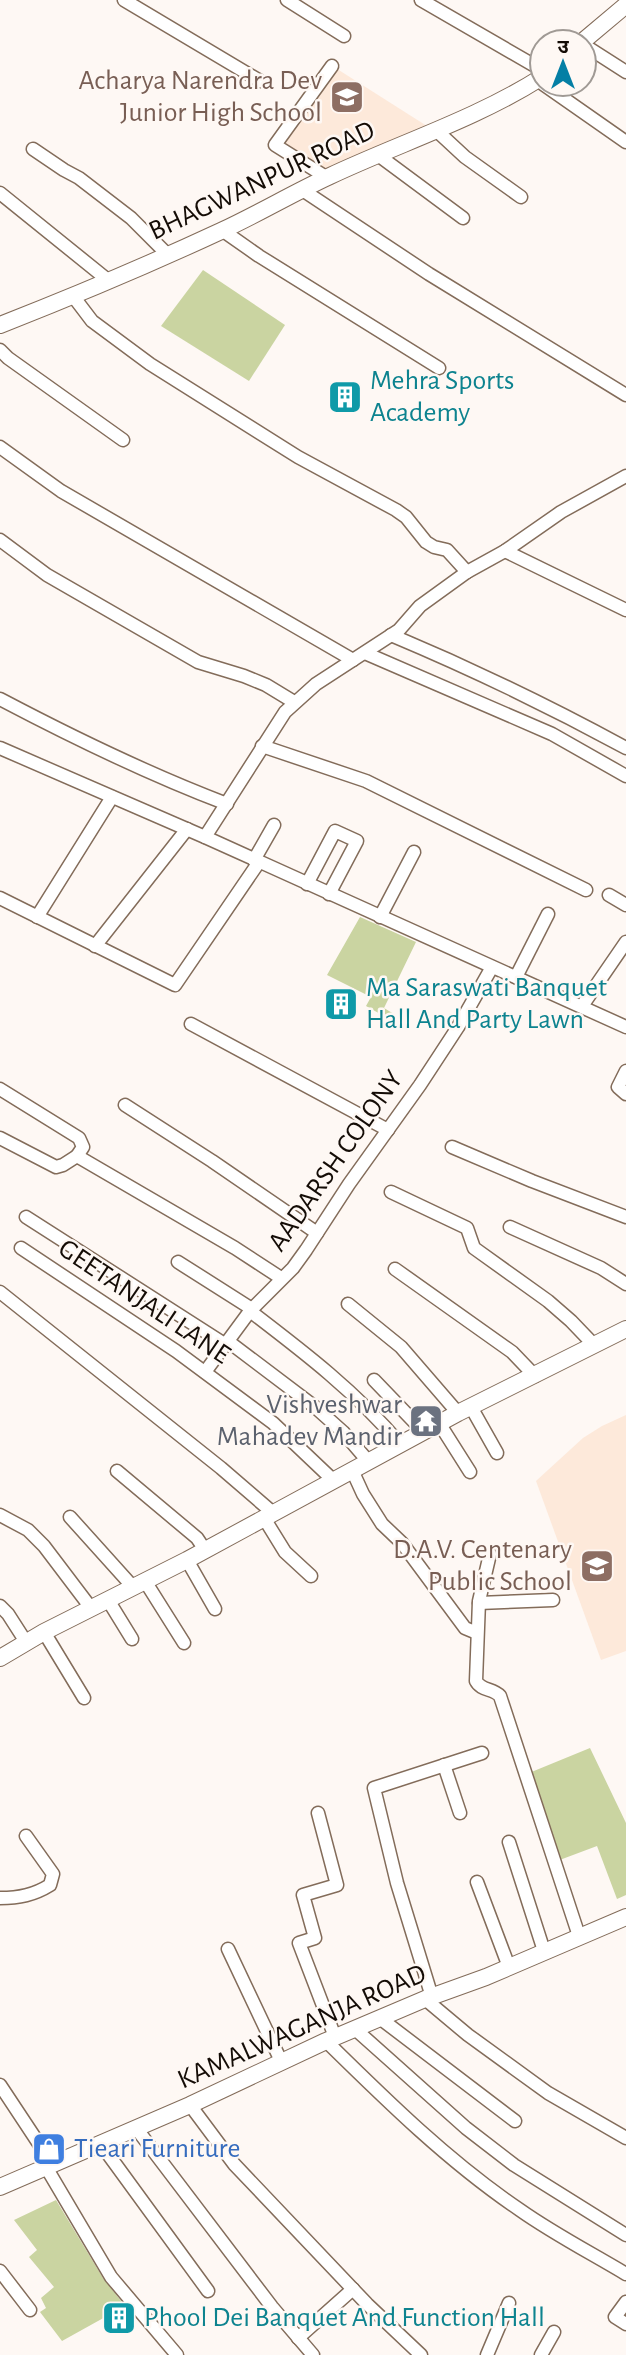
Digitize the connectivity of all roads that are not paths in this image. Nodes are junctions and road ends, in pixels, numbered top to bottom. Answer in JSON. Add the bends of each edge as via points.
{"nodes":[{"id":1,"x":124,"y":0,"type":"edge"},
{"id":2,"x":287,"y":0,"type":"edge"},
{"id":3,"x":421,"y":0,"type":"edge"},
{"id":4,"x":626,"y":5,"type":"edge"},
{"id":5,"x":598,"y":30,"type":"edge"},
{"id":6,"x":344,"y":36,"type":"dead end"},
{"id":7,"x":598,"y":54,"type":"edge"},
{"id":8,"x":332,"y":66,"type":"dead end"},
{"id":9,"x":528,"y":70,"type":"edge"},
{"id":10,"x":626,"y":72,"type":"edge"},
{"id":11,"x":260,"y":80,"type":"dead end"},
{"id":12,"x":528,"y":86,"type":"edge"},
{"id":13,"x":567,"y":98,"type":"edge"},
{"id":14,"x":437,"y":131,"type":"junction"},
{"id":15,"x":626,"y":142,"type":"edge"},
{"id":16,"x":33,"y":149,"type":"dead end"},
{"id":17,"x":378,"y":155,"type":"junction"},
{"id":18,"x":326,"y":177,"type":"junction"},
{"id":19,"x":301,"y":190,"type":"junction"},
{"id":20,"x":0,"y":192,"type":"edge"},
{"id":21,"x":521,"y":197,"type":"dead end"},
{"id":22,"x":463,"y":218,"type":"dead end"},
{"id":23,"x":222,"y":230,"type":"junction"},
{"id":24,"x":168,"y":255,"type":"junction"},
{"id":25,"x":109,"y":281,"type":"junction"},
{"id":26,"x":73,"y":296,"type":"junction"},
{"id":27,"x":0,"y":325,"type":"edge"},
{"id":28,"x":0,"y":350,"type":"edge"},
{"id":29,"x":439,"y":368,"type":"dead end"},
{"id":30,"x":626,"y":395,"type":"edge"},
{"id":31,"x":123,"y":440,"type":"dead end"},
{"id":32,"x":0,"y":447,"type":"edge"},
{"id":33,"x":626,"y":477,"type":"edge"},
{"id":34,"x":0,"y":540,"type":"edge"},
{"id":35,"x":505,"y":551,"type":"junction"},
{"id":36,"x":467,"y":572,"type":"junction"},
{"id":37,"x":626,"y":610,"type":"edge"},
{"id":38,"x":391,"y":635,"type":"junction"},
{"id":39,"x":359,"y":656,"type":"junction"},
{"id":40,"x":0,"y":699,"type":"edge"},
{"id":41,"x":294,"y":702,"type":"junction"},
{"id":42,"x":262,"y":746,"type":"junction"},
{"id":43,"x":0,"y":748,"type":"edge"},
{"id":44,"x":626,"y":748,"type":"edge"},
{"id":45,"x":626,"y":776,"type":"edge"},
{"id":46,"x":112,"y":797,"type":"junction"},
{"id":47,"x":227,"y":804,"type":"junction"},
{"id":48,"x":274,"y":825,"type":"dead end"},
{"id":49,"x":187,"y":829,"type":"junction"},
{"id":50,"x":205,"y":837,"type":"junction"},
{"id":51,"x":414,"y":852,"type":"dead end"},
{"id":52,"x":257,"y":861,"type":"junction"},
{"id":53,"x":307,"y":884,"type":"junction"},
{"id":54,"x":586,"y":890,"type":"dead end"},
{"id":55,"x":329,"y":894,"type":"junction"},
{"id":56,"x":609,"y":895,"type":"dead end"},
{"id":57,"x":0,"y":898,"type":"edge"},
{"id":58,"x":626,"y":905,"type":"edge"},
{"id":59,"x":548,"y":914,"type":"dead end"},
{"id":60,"x":37,"y":917,"type":"junction"},
{"id":61,"x":380,"y":917,"type":"junction"},
{"id":62,"x":626,"y":942,"type":"edge"},
{"id":63,"x":95,"y":946,"type":"junction"},
{"id":64,"x":492,"y":967,"type":"junction"},
{"id":65,"x":516,"y":977,"type":"junction"},
{"id":66,"x":582,"y":1006,"type":"junction"},
{"id":67,"x":191,"y":1024,"type":"dead end"},
{"id":68,"x":626,"y":1027,"type":"edge"},
{"id":69,"x":626,"y":1071,"type":"edge"},
{"id":70,"x":0,"y":1089,"type":"edge"},
{"id":71,"x":626,"y":1094,"type":"edge"},
{"id":72,"x":125,"y":1105,"type":"dead end"},
{"id":73,"x":388,"y":1130,"type":"junction"},
{"id":74,"x":0,"y":1138,"type":"edge"},
{"id":75,"x":452,"y":1147,"type":"dead end"},
{"id":76,"x":77,"y":1156,"type":"junction"},
{"id":77,"x":391,"y":1192,"type":"dead end"},
{"id":78,"x":26,"y":1217,"type":"dead end"},
{"id":79,"x":626,"y":1217,"type":"edge"},
{"id":80,"x":510,"y":1227,"type":"dead end"},
{"id":81,"x":317,"y":1233,"type":"junction"},
{"id":82,"x":21,"y":1248,"type":"dead end"},
{"id":83,"x":177,"y":1262,"type":"dead end"},
{"id":84,"x":395,"y":1269,"type":"dead end"},
{"id":85,"x":281,"y":1278,"type":"junction"},
{"id":86,"x":626,"y":1284,"type":"edge"},
{"id":87,"x":0,"y":1292,"type":"edge"},
{"id":88,"x":348,"y":1304,"type":"dead end"},
{"id":89,"x":251,"y":1310,"type":"junction"},
{"id":90,"x":626,"y":1329,"type":"edge"},
{"id":91,"x":227,"y":1343,"type":"junction"},
{"id":92,"x":594,"y":1345,"type":"junction"},
{"id":93,"x":205,"y":1372,"type":"junction"},
{"id":94,"x":535,"y":1376,"type":"junction"},
{"id":95,"x":374,"y":1380,"type":"dead end"},
{"id":96,"x":465,"y":1410,"type":"junction"},
{"id":97,"x":439,"y":1423,"type":"junction"},
{"id":98,"x":425,"y":1432,"type":"junction"},
{"id":99,"x":401,"y":1445,"type":"junction"},
{"id":100,"x":497,"y":1453,"type":"dead end"},
{"id":101,"x":368,"y":1461,"type":"junction"},
{"id":102,"x":117,"y":1471,"type":"dead end"},
{"id":103,"x":352,"y":1471,"type":"junction"},
{"id":104,"x":470,"y":1472,"type":"dead end"},
{"id":105,"x":333,"y":1480,"type":"junction"},
{"id":106,"x":0,"y":1515,"type":"edge"},
{"id":107,"x":268,"y":1515,"type":"junction"},
{"id":108,"x":70,"y":1517,"type":"dead end"},
{"id":109,"x":205,"y":1550,"type":"junction"},
{"id":110,"x":490,"y":1554,"type":"dead end"},
{"id":111,"x":187,"y":1559,"type":"junction"},
{"id":112,"x":311,"y":1576,"type":"dead end"},
{"id":113,"x":139,"y":1584,"type":"junction"},
{"id":114,"x":108,"y":1600,"type":"junction"},
{"id":115,"x":553,"y":1600,"type":"dead end"},
{"id":116,"x":479,"y":1603,"type":"junction"},
{"id":117,"x":0,"y":1606,"type":"edge"},
{"id":118,"x":91,"y":1608,"type":"junction"},
{"id":119,"x":215,"y":1609,"type":"dead end"},
{"id":120,"x":472,"y":1631,"type":"junction"},
{"id":121,"x":44,"y":1632,"type":"junction"},
{"id":122,"x":132,"y":1639,"type":"dead end"},
{"id":123,"x":26,"y":1642,"type":"junction"},
{"id":124,"x":184,"y":1643,"type":"dead end"},
{"id":125,"x":0,"y":1658,"type":"edge"},
{"id":126,"x":84,"y":1698,"type":"dead end"},
{"id":127,"x":482,"y":1753,"type":"dead end"},
{"id":128,"x":444,"y":1765,"type":"junction"},
{"id":129,"x":460,"y":1813,"type":"dead end"},
{"id":130,"x":318,"y":1814,"type":"dead end"},
{"id":131,"x":26,"y":1836,"type":"dead end"},
{"id":132,"x":509,"y":1842,"type":"dead end"},
{"id":133,"x":477,"y":1882,"type":"dead end"},
{"id":134,"x":0,"y":1898,"type":"edge"},
{"id":135,"x":626,"y":1917,"type":"edge"},
{"id":136,"x":579,"y":1937,"type":"junction"},
{"id":137,"x":228,"y":1949,"type":"dead end"},
{"id":138,"x":544,"y":1951,"type":"junction"},
{"id":139,"x":509,"y":1967,"type":"junction"},
{"id":140,"x":429,"y":1998,"type":"junction"},
{"id":141,"x":381,"y":2019,"type":"junction"},
{"id":142,"x":355,"y":2029,"type":"junction"},
{"id":143,"x":330,"y":2039,"type":"junction"},
{"id":144,"x":281,"y":2061,"type":"junction"},
{"id":145,"x":0,"y":2085,"type":"edge"},
{"id":146,"x":190,"y":2105,"type":"junction"},
{"id":147,"x":515,"y":2121,"type":"dead end"},
{"id":148,"x":136,"y":2128,"type":"junction"},
{"id":149,"x":626,"y":2138,"type":"edge"},
{"id":150,"x":100,"y":2143,"type":"junction"},
{"id":151,"x":49,"y":2166,"type":"junction"},
{"id":152,"x":0,"y":2187,"type":"edge"},
{"id":153,"x":626,"y":2235,"type":"edge"},
{"id":154,"x":0,"y":2271,"type":"edge"},
{"id":155,"x":626,"y":2274,"type":"edge"},
{"id":156,"x":353,"y":2289,"type":"junction"},
{"id":157,"x":208,"y":2291,"type":"dead end"},
{"id":158,"x":626,"y":2302,"type":"edge"},
{"id":159,"x":509,"y":2303,"type":"dead end"},
{"id":160,"x":30,"y":2310,"type":"dead end"},
{"id":161,"x":626,"y":2324,"type":"edge"},
{"id":162,"x":554,"y":2332,"type":"dead end"},
{"id":163,"x":298,"y":2337,"type":"junction"},
{"id":164,"x":177,"y":2355,"type":"edge"},
{"id":165,"x":313,"y":2355,"type":"edge"},
{"id":166,"x":421,"y":2355,"type":"edge"},
{"id":167,"x":487,"y":2355,"type":"edge"},
{"id":168,"x":541,"y":2355,"type":"edge"}],
"edges":[{"from":1,"to":11,"type":"street"},
{"from":2,"to":6,"type":"street"},
{"from":3,"to":9,"type":"street"},
{"from":4,"to":5,"type":"street"},
{"from":7,"to":10,"type":"street"},
{"from":8,"to":18,"type":"street","via":[[275,145]]},
{"from":12,"to":14,"type":"street","name":"BHAGWANPUR ROAD"},
{"from":13,"to":15,"type":"street"},
{"from":14,"to":17,"type":"street","name":"BHAGWANPUR ROAD"},
{"from":14,"to":21,"type":"street"},
{"from":16,"to":24,"type":"street","via":[[131,218]]},
{"from":17,"to":18,"type":"street","name":"BHAGWANPUR ROAD"},
{"from":17,"to":22,"type":"street"},
{"from":18,"to":19,"type":"street","name":"BHAGWANPUR ROAD"},
{"from":19,"to":23,"type":"street","name":"BHAGWANPUR ROAD"},
{"from":19,"to":30,"type":"street"},
{"from":20,"to":25,"type":"street"},
{"from":23,"to":24,"type":"street","name":"BHAGWANPUR ROAD"},
{"from":23,"to":29,"type":"street"},
{"from":24,"to":25,"type":"street","name":"BHAGWANPUR ROAD"},
{"from":25,"to":26,"type":"street","name":"BHAGWANPUR ROAD"},
{"from":26,"to":27,"type":"street","name":"BHAGWANPUR ROAD"},
{"from":26,"to":36,"type":"street","via":[[92,321],[150,364],[298,457],[396,510],[426,542],[447,550]]},
{"from":28,"to":31,"type":"street"},
{"from":32,"to":39,"type":"street","via":[[61,491]]},
{"from":33,"to":35,"type":"street","via":[[561,512]]},
{"from":34,"to":41,"type":"street","via":[[47,575],[198,662],[266,685]]},
{"from":35,"to":36,"type":"street"},
{"from":35,"to":37,"type":"street"},
{"from":36,"to":38,"type":"street"},
{"from":38,"to":39,"type":"street"},
{"from":38,"to":44,"type":"street","via":[[466,667]]},
{"from":39,"to":41,"type":"street"},
{"from":39,"to":45,"type":"street","via":[[552,734]]},
{"from":40,"to":47,"type":"street","via":[[162,780]]},
{"from":41,"to":42,"type":"street"},
{"from":42,"to":47,"type":"street"},
{"from":42,"to":54,"type":"street","via":[[366,780]]},
{"from":43,"to":46,"type":"street"},
{"from":46,"to":49,"type":"street"},
{"from":46,"to":60,"type":"street"},
{"from":47,"to":50,"type":"street"},
{"from":48,"to":52,"type":"street"},
{"from":49,"to":50,"type":"street"},
{"from":49,"to":63,"type":"street"},
{"from":50,"to":52,"type":"street"},
{"from":51,"to":61,"type":"street"},
{"from":52,"to":53,"type":"street"},
{"from":52,"to":63,"type":"street","via":[[175,985]]},
{"from":53,"to":55,"type":"street"},
{"from":53,"to":55,"type":"street","via":[[335,831],[357,841]]},
{"from":55,"to":61,"type":"street"},
{"from":56,"to":58,"type":"street"},
{"from":57,"to":60,"type":"street"},
{"from":59,"to":65,"type":"street"},
{"from":60,"to":63,"type":"street"},
{"from":61,"to":64,"type":"street"},
{"from":62,"to":66,"type":"street"},
{"from":64,"to":65,"type":"street"},
{"from":64,"to":73,"type":"street","name":"AADARSH COLONY","via":[[458,1027]]},
{"from":65,"to":66,"type":"street"},
{"from":66,"to":68,"type":"street"},
{"from":67,"to":73,"type":"street"},
{"from":69,"to":71,"type":"street","via":[[618,1087]]},
{"from":70,"to":76,"type":"street","via":[[79,1138],[83,1147]]},
{"from":72,"to":81,"type":"street"},
{"from":73,"to":81,"type":"street","name":"AADARSH COLONY"},
{"from":74,"to":76,"type":"street","via":[[56,1167]]},
{"from":75,"to":79,"type":"street"},
{"from":76,"to":85,"type":"street"},
{"from":77,"to":92,"type":"street","via":[[467,1228],[474,1248],[548,1301]]},
{"from":78,"to":91,"type":"street"},
{"from":80,"to":86,"type":"street"},
{"from":81,"to":85,"type":"street","name":"AADARSH COLONY"},
{"from":82,"to":93,"type":"street","name":"GEETANJALI LANE"},
{"from":83,"to":89,"type":"street"},
{"from":84,"to":94,"type":"street","via":[[512,1352]]},
{"from":85,"to":89,"type":"street","name":"AADARSH COLONY"},
{"from":87,"to":107,"type":"street","via":[[221,1468]]},
{"from":88,"to":96,"type":"street"},
{"from":89,"to":91,"type":"street","name":"AADARSH COLONY"},
{"from":89,"to":99,"type":"street","via":[[338,1380]]},
{"from":90,"to":92,"type":"street"},
{"from":91,"to":93,"type":"street","name":"AADARSH COLONY"},
{"from":91,"to":101,"type":"street","via":[[315,1406]]},
{"from":92,"to":94,"type":"street"},
{"from":93,"to":105,"type":"street","name":"GEETANJALI LANE","via":[[273,1423]]},
{"from":94,"to":96,"type":"street"},
{"from":95,"to":98,"type":"street"},
{"from":96,"to":97,"type":"street"},
{"from":96,"to":100,"type":"street"},
{"from":97,"to":98,"type":"street"},
{"from":97,"to":104,"type":"street"},
{"from":98,"to":99,"type":"street"},
{"from":99,"to":101,"type":"street"},
{"from":101,"to":103,"type":"street"},
{"from":102,"to":109,"type":"street","via":[[197,1538]]},
{"from":103,"to":105,"type":"street"},
{"from":103,"to":120,"type":"street","via":[[382,1524]]},
{"from":105,"to":107,"type":"street"},
{"from":106,"to":118,"type":"street","via":[[28,1530],[44,1546]]},
{"from":107,"to":109,"type":"street"},
{"from":107,"to":112,"type":"street","via":[[285,1552]]},
{"from":108,"to":113,"type":"street"},
{"from":109,"to":111,"type":"street"},
{"from":110,"to":116,"type":"street"},
{"from":111,"to":113,"type":"street"},
{"from":111,"to":119,"type":"street"},
{"from":113,"to":114,"type":"street"},
{"from":113,"to":124,"type":"street"},
{"from":114,"to":118,"type":"street"},
{"from":114,"to":122,"type":"street"},
{"from":115,"to":116,"type":"street"},
{"from":116,"to":120,"type":"street"},
{"from":117,"to":123,"type":"street"},
{"from":118,"to":121,"type":"street"},
{"from":120,"to":136,"type":"street","via":[[476,1681],[500,1696]]},
{"from":121,"to":123,"type":"street"},
{"from":121,"to":126,"type":"street"},
{"from":123,"to":125,"type":"street"},
{"from":127,"to":128,"type":"street"},
{"from":128,"to":129,"type":"street"},
{"from":128,"to":140,"type":"street","via":[[374,1788]]},
{"from":130,"to":143,"type":"street","via":[[337,1885],[303,1895],[315,1938],[299,1943]]},
{"from":131,"to":134,"type":"street","via":[[53,1874],[50,1885],[37,1893]]},
{"from":132,"to":138,"type":"street"},
{"from":133,"to":139,"type":"street"},
{"from":135,"to":136,"type":"street","name":"KAMALWAGANJA ROAD"},
{"from":136,"to":138,"type":"street","name":"KAMALWAGANJA ROAD"},
{"from":137,"to":144,"type":"street"},
{"from":138,"to":139,"type":"street","name":"KAMALWAGANJA ROAD"},
{"from":139,"to":140,"type":"street","name":"KAMALWAGANJA ROAD"},
{"from":140,"to":141,"type":"street","name":"KAMALWAGANJA ROAD"},
{"from":140,"to":149,"type":"street","via":[[468,2035],[548,2093]]},
{"from":141,"to":142,"type":"street","name":"KAMALWAGANJA ROAD"},
{"from":141,"to":147,"type":"street"},
{"from":142,"to":143,"type":"street","name":"KAMALWAGANJA ROAD"},
{"from":142,"to":153,"type":"street","via":[[514,2165]]},
{"from":143,"to":144,"type":"street","name":"KAMALWAGANJA ROAD"},
{"from":143,"to":155,"type":"street","via":[[390,2104],[475,2177],[522,2212]]},
{"from":144,"to":146,"type":"street","name":"KAMALWAGANJA ROAD"},
{"from":145,"to":151,"type":"street"},
{"from":146,"to":148,"type":"street","name":"KAMALWAGANJA ROAD"},
{"from":146,"to":156,"type":"street","via":[[234,2164]]},
{"from":148,"to":150,"type":"street","name":"KAMALWAGANJA ROAD"},
{"from":148,"to":163,"type":"street"},
{"from":150,"to":151,"type":"street","name":"KAMALWAGANJA ROAD"},
{"from":150,"to":157,"type":"street"},
{"from":151,"to":152,"type":"street","name":"KAMALWAGANJA ROAD"},
{"from":151,"to":164,"type":"street","via":[[111,2277]]},
{"from":154,"to":160,"type":"street"},
{"from":156,"to":163,"type":"street"},
{"from":156,"to":166,"type":"street"},
{"from":158,"to":161,"type":"street","via":[[615,2317]]},
{"from":159,"to":167,"type":"street"},
{"from":162,"to":168,"type":"street"},
{"from":163,"to":165,"type":"street"}]}
